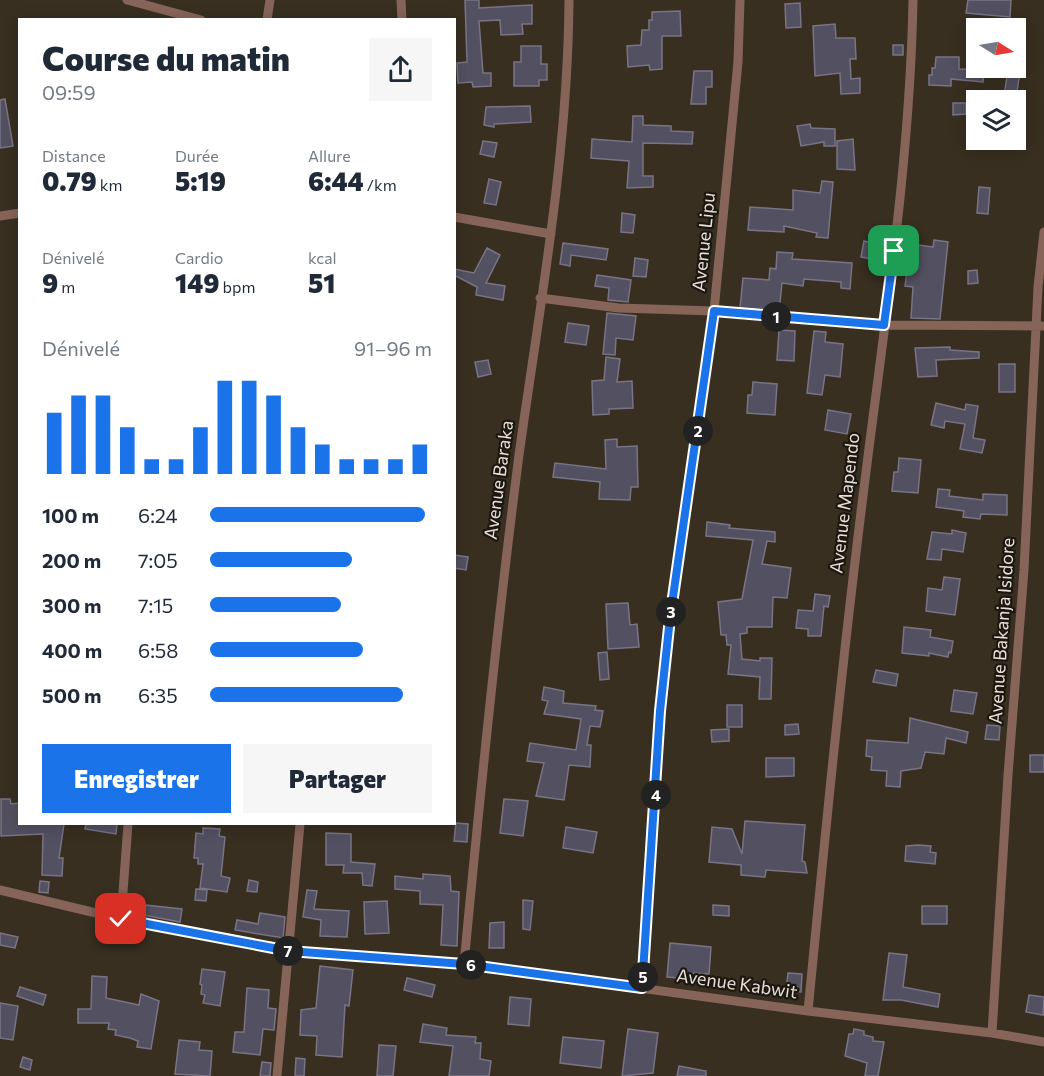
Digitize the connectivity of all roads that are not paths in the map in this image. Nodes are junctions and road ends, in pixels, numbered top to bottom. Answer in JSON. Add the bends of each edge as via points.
{"nodes":[{"id":1,"x":127,"y":0,"type":"edge"},
{"id":2,"x":270,"y":0,"type":"edge"},
{"id":3,"x":401,"y":0,"type":"edge"},
{"id":4,"x":569,"y":0,"type":"edge"},
{"id":5,"x":740,"y":0,"type":"edge"},
{"id":6,"x":913,"y":0,"type":"edge"},
{"id":7,"x":194,"y":18,"type":"edge"},
{"id":8,"x":267,"y":18,"type":"edge"},
{"id":9,"x":402,"y":18,"type":"edge"},
{"id":10,"x":18,"y":213,"type":"edge"},
{"id":11,"x":0,"y":216,"type":"edge"},
{"id":12,"x":456,"y":217,"type":"edge"},
{"id":13,"x":1044,"y":232,"type":"edge"},
{"id":14,"x":551,"y":234,"type":"junction"},
{"id":15,"x":540,"y":298,"type":"junction"},
{"id":16,"x":714,"y":311,"type":"junction"},
{"id":17,"x":884,"y":325,"type":"junction"},
{"id":18,"x":1040,"y":326,"type":"edge"},
{"id":19,"x":128,"y":825,"type":"edge"},
{"id":20,"x":300,"y":825,"type":"edge"},
{"id":21,"x":0,"y":890,"type":"edge"},
{"id":22,"x":121,"y":919,"type":"junction"},
{"id":23,"x":289,"y":951,"type":"junction"},
{"id":24,"x":464,"y":964,"type":"junction"},
{"id":25,"x":642,"y":988,"type":"junction"},
{"id":26,"x":808,"y":1011,"type":"junction"},
{"id":27,"x":992,"y":1033,"type":"junction"},
{"id":28,"x":1044,"y":1042,"type":"edge"},
{"id":29,"x":277,"y":1076,"type":"edge"}],
"edges":[{"from":1,"to":7,"type":"street"},
{"from":2,"to":8,"type":"street"},
{"from":3,"to":9,"type":"street"},
{"from":4,"to":14,"type":"street","name":"Avenue Baraka","via":[[566,99]]},
{"from":5,"to":16,"type":"street","name":"Avenue Lipu","via":[[737,74]]},
{"from":6,"to":17,"type":"street","name":"Avenue Mapendo","via":[[905,154]]},
{"from":10,"to":11,"type":"street"},
{"from":12,"to":14,"type":"street"},
{"from":13,"to":18,"type":"street","name":"Avenue Bakanja Isidore"},
{"from":14,"to":15,"type":"street","name":"Avenue Baraka"},
{"from":15,"to":16,"type":"street","via":[[618,308]]},
{"from":15,"to":24,"type":"street","name":"Avenue Baraka","via":[[495,633]]},
{"from":16,"to":25,"type":"street","name":"Avenue Lipu","via":[[661,699]]},
{"from":17,"to":18,"type":"street"},
{"from":17,"to":26,"type":"street","name":"Avenue Mapendo","via":[[846,628]]},
{"from":18,"to":27,"type":"street","name":"Avenue Bakanja Isidore"},
{"from":19,"to":22,"type":"street"},
{"from":20,"to":23,"type":"street"},
{"from":21,"to":22,"type":"street","name":"Avenue Kabwit"},
{"from":22,"to":23,"type":"street","name":"Avenue Kabwit"},
{"from":23,"to":24,"type":"street","name":"Avenue Kabwit"},
{"from":23,"to":29,"type":"street"},
{"from":24,"to":25,"type":"street","name":"Avenue Kabwit"},
{"from":25,"to":26,"type":"street","name":"Avenue Kabwit"},
{"from":26,"to":27,"type":"street","name":"Avenue Kabwit"},
{"from":27,"to":28,"type":"street","name":"Avenue Kabwit"}]}
